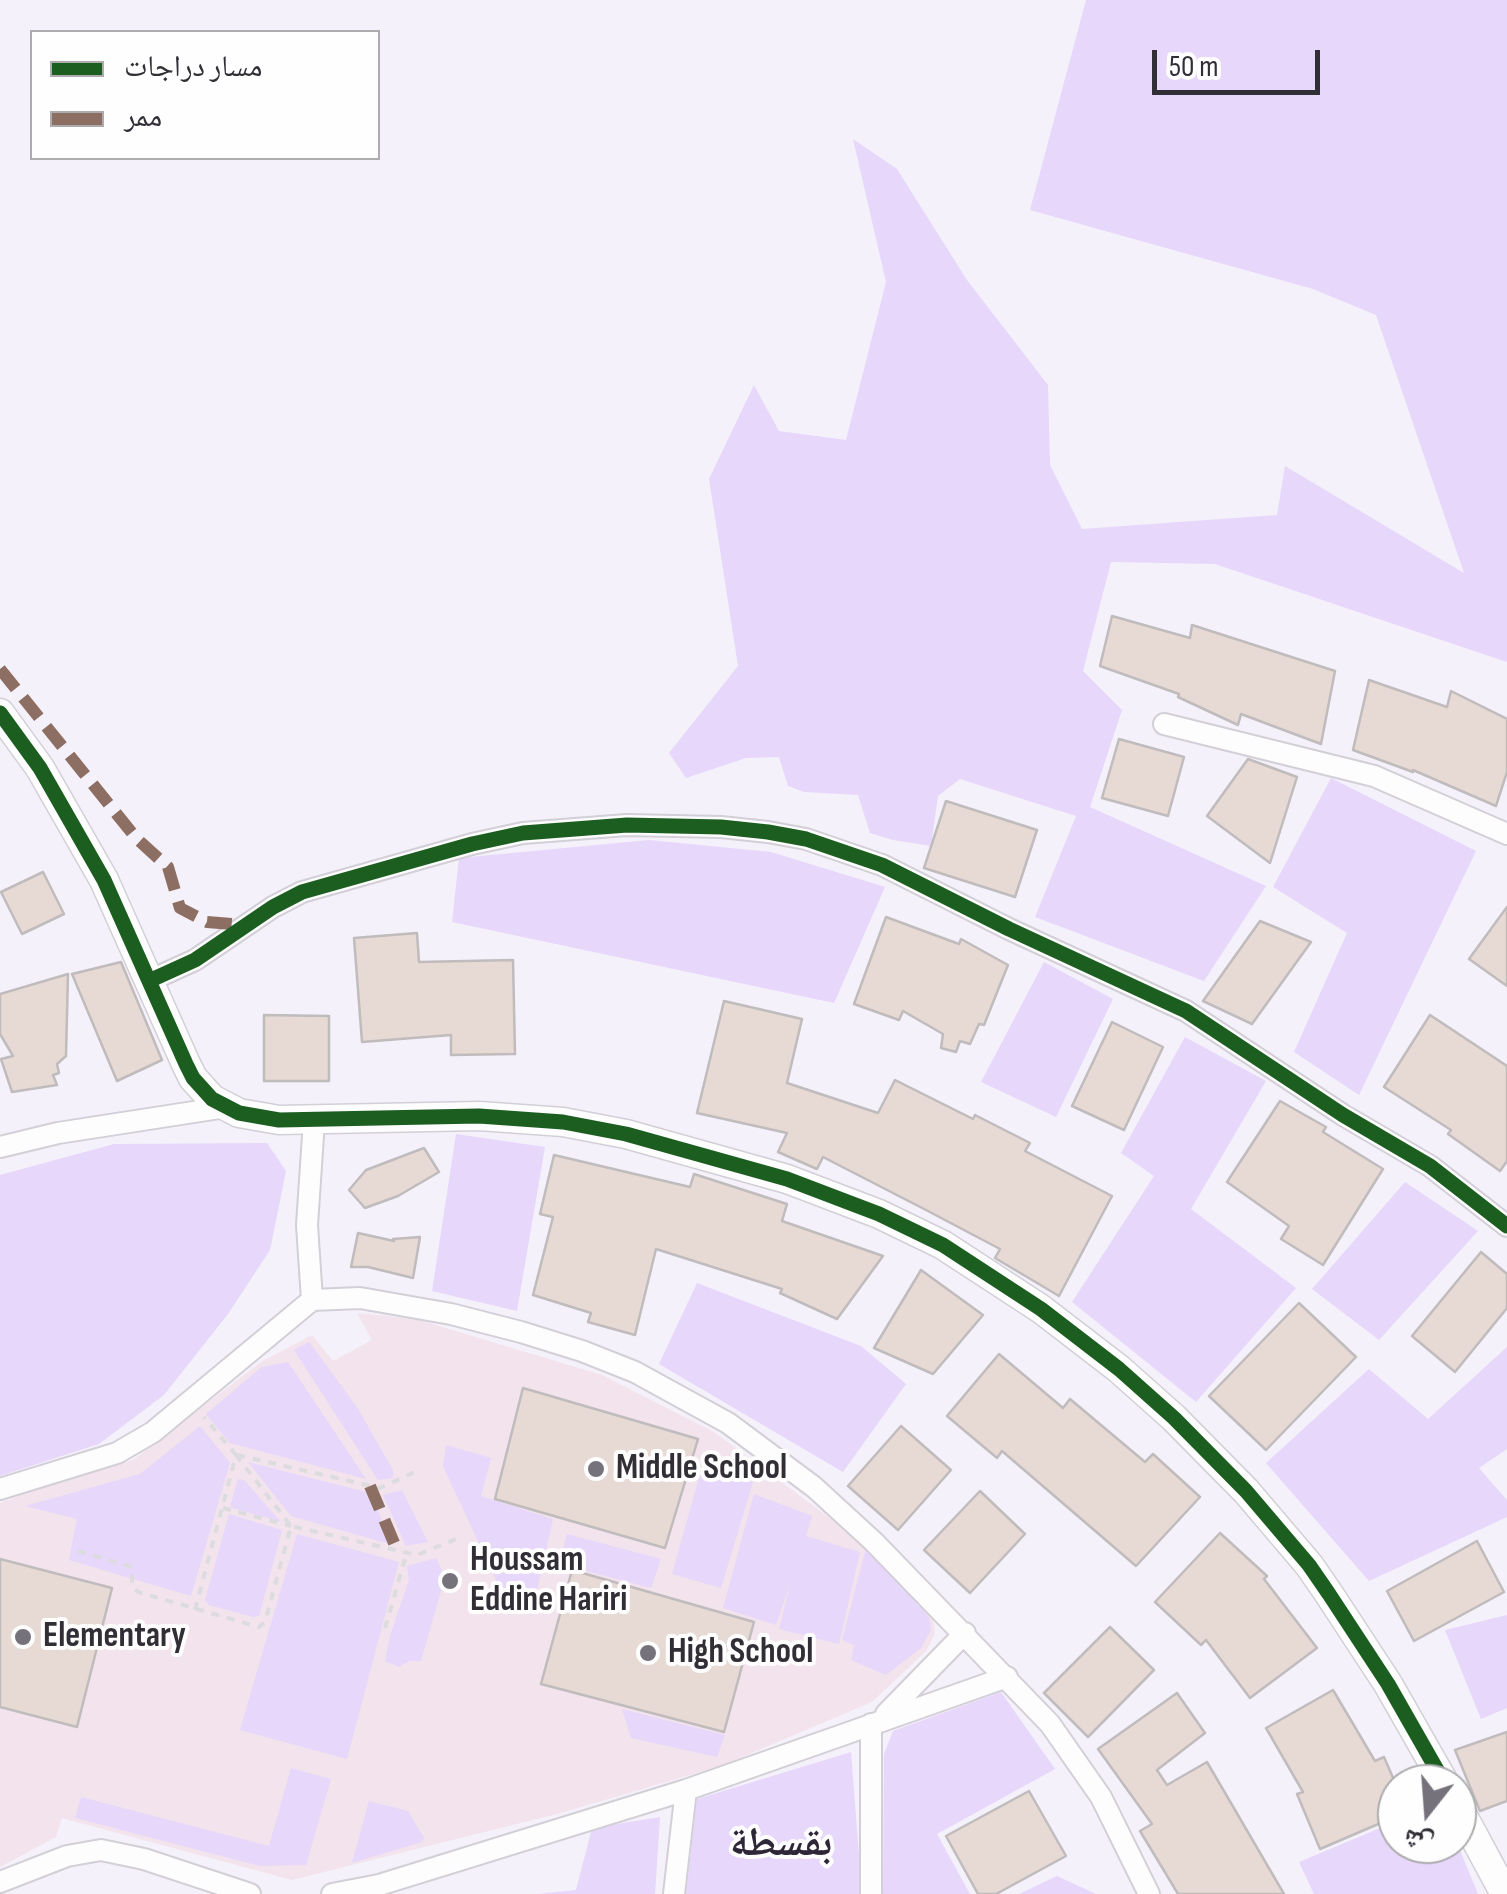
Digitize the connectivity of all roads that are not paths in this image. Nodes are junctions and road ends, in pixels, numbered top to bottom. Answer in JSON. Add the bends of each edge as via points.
{"nodes":[{"id":1,"x":0,"y":713,"type":"edge"},
{"id":2,"x":1164,"y":724,"type":"dead end"},
{"id":3,"x":1507,"y":834,"type":"edge"},
{"id":4,"x":151,"y":980,"type":"junction"},
{"id":5,"x":226,"y":1107,"type":"junction"},
{"id":6,"x":314,"y":1121,"type":"junction"},
{"id":7,"x":0,"y":1147,"type":"edge"},
{"id":8,"x":1505,"y":1220,"type":"edge"},
{"id":9,"x":312,"y":1300,"type":"junction"},
{"id":10,"x":0,"y":1489,"type":"edge"},
{"id":11,"x":965,"y":1633,"type":"junction"},
{"id":12,"x":1007,"y":1677,"type":"junction"},
{"id":13,"x":876,"y":1722,"type":"junction"},
{"id":14,"x":1434,"y":1764,"type":"edge"},
{"id":15,"x":686,"y":1790,"type":"junction"},
{"id":16,"x":1477,"y":1841,"type":"edge"},
{"id":17,"x":0,"y":1882,"type":"edge"},
{"id":18,"x":250,"y":1894,"type":"edge"},
{"id":19,"x":332,"y":1894,"type":"edge"},
{"id":20,"x":674,"y":1894,"type":"edge"},
{"id":21,"x":872,"y":1894,"type":"edge"},
{"id":22,"x":1149,"y":1894,"type":"edge"},
{"id":23,"x":1506,"y":1894,"type":"edge"}],
"edges":[{"from":1,"to":4,"type":"street","via":[[69,816]]},
{"from":2,"to":3,"type":"street","via":[[1374,776]]},
{"from":4,"to":5,"type":"street","via":[[193,1078]]},
{"from":4,"to":8,"type":"street","via":[[302,892],[472,844],[523,832],[627,824],[768,832],[882,866],[1186,1012]]},
{"from":5,"to":6,"type":"street","via":[[256,1117]]},
{"from":5,"to":7,"type":"street"},
{"from":6,"to":9,"type":"street","via":[[307,1226]]},
{"from":6,"to":14,"type":"street","via":[[479,1116],[610,1131],[786,1179],[943,1246],[1119,1369],[1246,1490],[1310,1565]]},
{"from":9,"to":10,"type":"street","via":[[153,1432],[117,1454]]},
{"from":9,"to":11,"type":"street","via":[[360,1298],[486,1323],[582,1351],[681,1394],[814,1488]]},
{"from":11,"to":12,"type":"street"},
{"from":11,"to":13,"type":"street"},
{"from":12,"to":13,"type":"street"},
{"from":12,"to":22,"type":"street","via":[[1078,1761]]},
{"from":13,"to":15,"type":"street"},
{"from":13,"to":21,"type":"street"},
{"from":15,"to":19,"type":"street"},
{"from":15,"to":20,"type":"street"},
{"from":16,"to":23,"type":"street"},
{"from":17,"to":18,"type":"street","via":[[100,1850]]}]}
